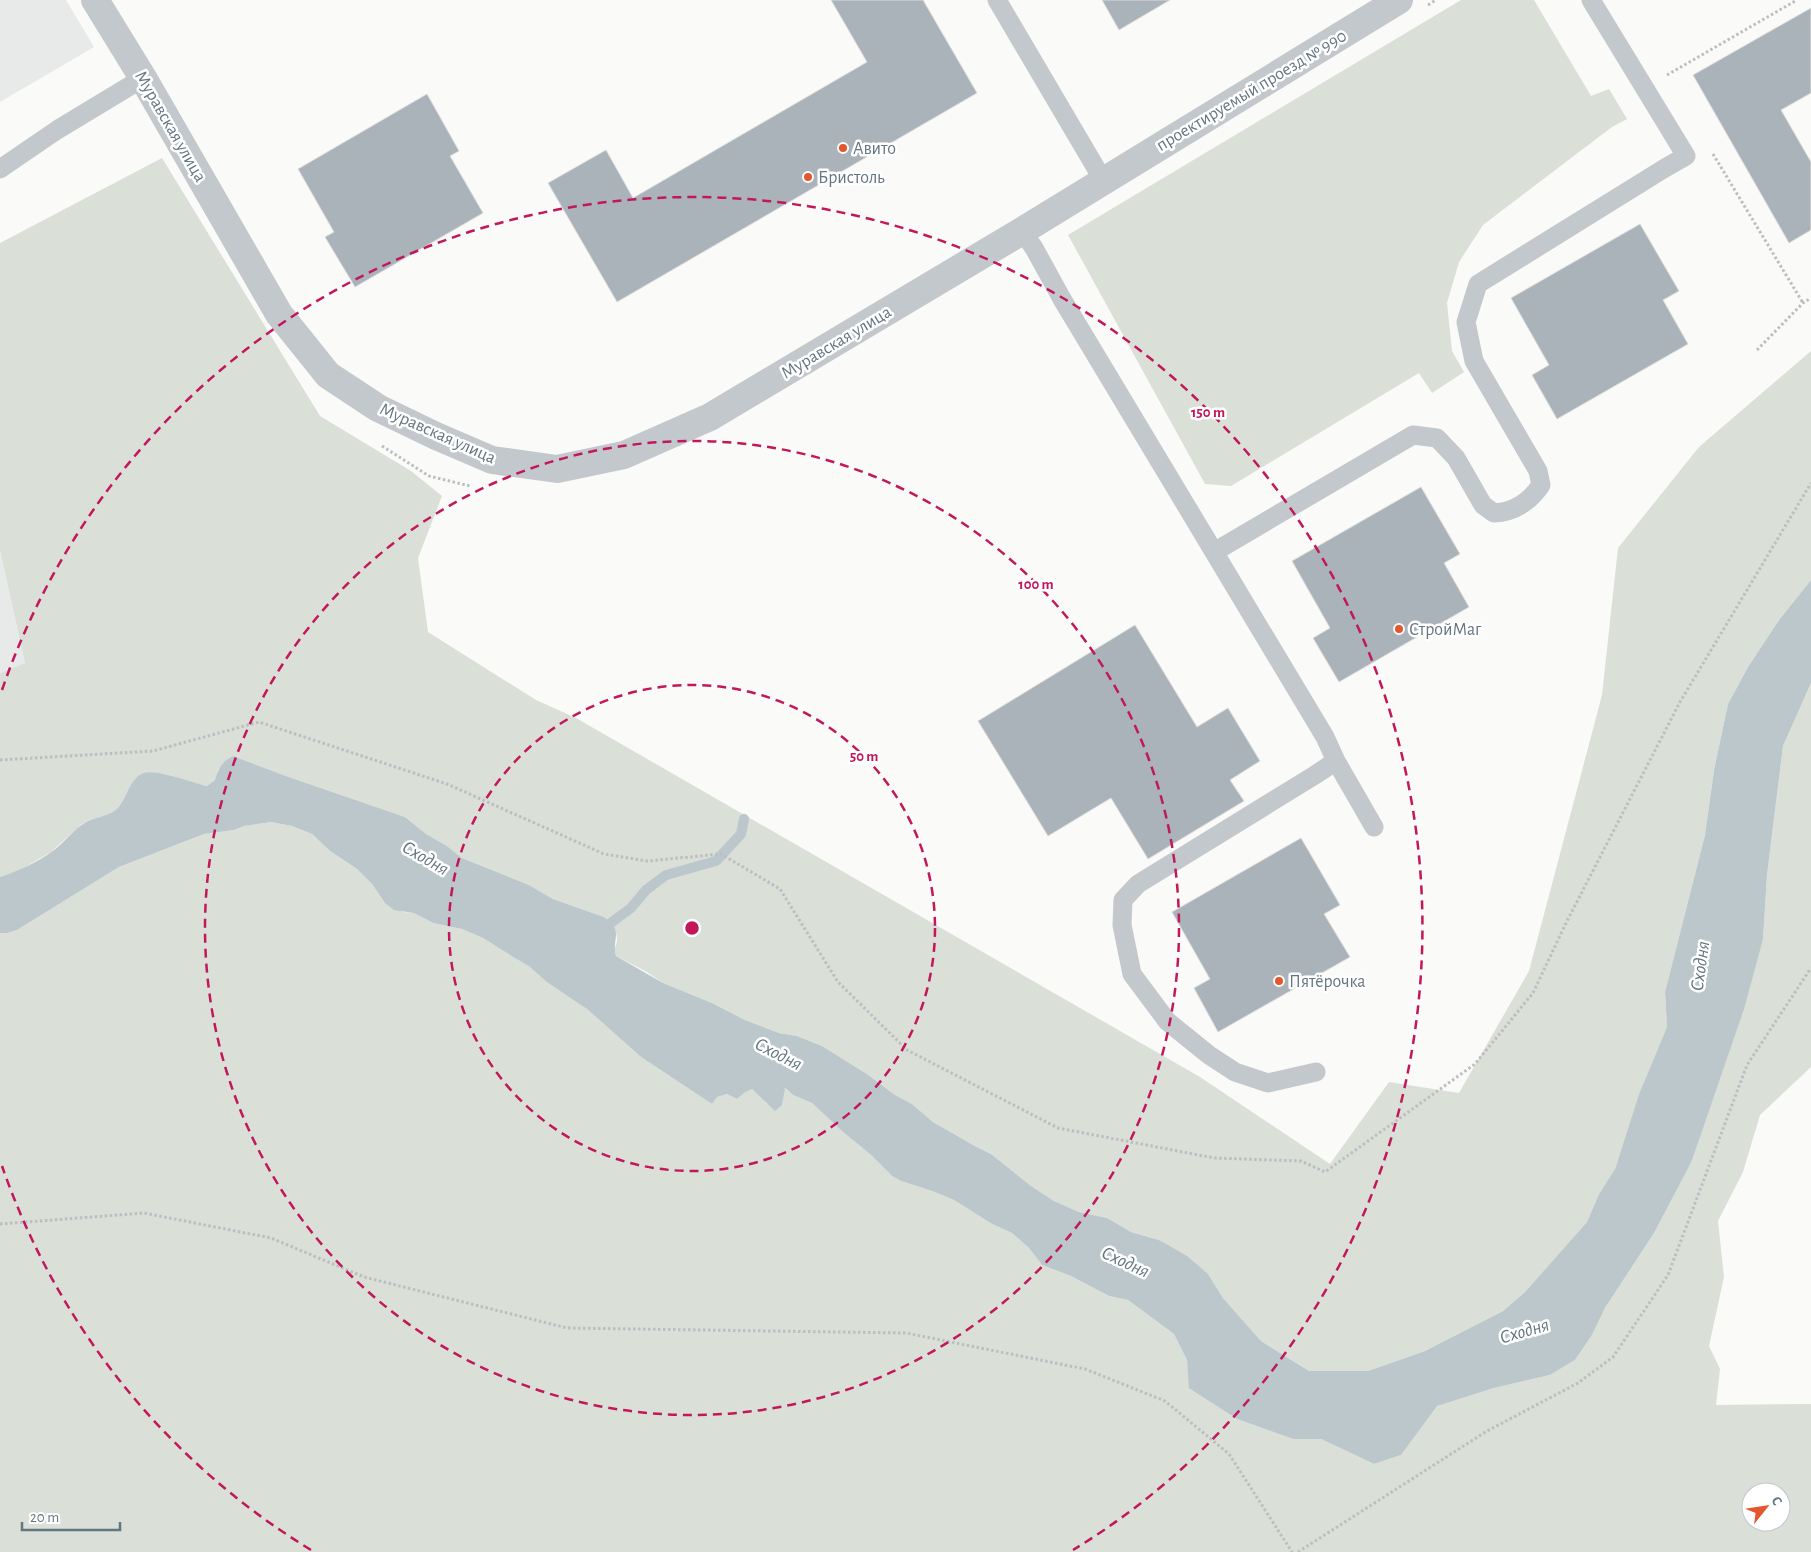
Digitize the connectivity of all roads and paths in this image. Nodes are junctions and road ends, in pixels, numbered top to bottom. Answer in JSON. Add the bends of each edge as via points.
{"nodes":[{"id":1,"x":95,"y":0,"type":"edge"},
{"id":2,"x":997,"y":0,"type":"edge"},
{"id":3,"x":1399,"y":0,"type":"edge"},
{"id":4,"x":1436,"y":0,"type":"edge"},
{"id":5,"x":1591,"y":0,"type":"edge"},
{"id":6,"x":1797,"y":0,"type":"edge"},
{"id":7,"x":1427,"y":5,"type":"dead end"},
{"id":8,"x":1665,"y":76,"type":"dead end"},
{"id":9,"x":143,"y":78,"type":"junction"},
{"id":10,"x":1711,"y":152,"type":"dead end"},
{"id":11,"x":0,"y":169,"type":"edge"},
{"id":12,"x":1104,"y":180,"type":"junction"},
{"id":13,"x":1022,"y":231,"type":"junction"},
{"id":14,"x":1811,"y":298,"type":"edge"},
{"id":15,"x":1803,"y":303,"type":"junction"},
{"id":16,"x":1757,"y":350,"type":"dead end"},
{"id":17,"x":381,"y":446,"type":"dead end"},
{"id":18,"x":1811,"y":483,"type":"edge"},
{"id":19,"x":477,"y":488,"type":"dead end"},
{"id":20,"x":1214,"y":552,"type":"junction"},
{"id":21,"x":0,"y":760,"type":"edge"},
{"id":22,"x":1336,"y":761,"type":"junction"},
{"id":23,"x":1374,"y":827,"type":"dead end"},
{"id":24,"x":1811,"y":968,"type":"edge"},
{"id":25,"x":1316,"y":1072,"type":"dead end"},
{"id":26,"x":0,"y":1224,"type":"edge"},
{"id":27,"x":1292,"y":1552,"type":"edge"},
{"id":28,"x":1298,"y":1552,"type":"edge"}],
"edges":[{"from":1,"to":9,"type":"street","name":"Муравская улица"},
{"from":2,"to":12,"type":"lane"},
{"from":3,"to":12,"type":"street","name":"проектируемый проезд № 990"},
{"from":4,"to":7,"type":"path"},
{"from":5,"to":20,"type":"lane","via":[[1686,156],[1478,284],[1466,322],[1474,361],[1538,471],[1541,485],[1533,497],[1507,512],[1494,513],[1483,505],[1456,458],[1438,438],[1413,435]]},
{"from":6,"to":8,"type":"path"},
{"from":9,"to":11,"type":"lane","via":[[56,130]]},
{"from":9,"to":13,"type":"street","name":"Муравская улица","via":[[279,314],[328,375],[378,408],[492,460],[557,469],[624,455],[710,417]]},
{"from":10,"to":15,"type":"path"},
{"from":12,"to":13,"type":"street","name":"Муравская улица"},
{"from":13,"to":20,"type":"lane"},
{"from":14,"to":15,"type":"path"},
{"from":15,"to":16,"type":"path"},
{"from":17,"to":19,"type":"path","via":[[429,476]]},
{"from":18,"to":21,"type":"path","via":[[1680,702],[1533,993],[1475,1064],[1325,1172],[1301,1161],[1214,1158],[1058,1128],[906,1050],[838,982],[780,889],[721,854],[647,861],[604,854],[447,784],[259,722],[153,751]]},
{"from":20,"to":22,"type":"lane","via":[[1325,737]]},
{"from":22,"to":23,"type":"lane"},
{"from":22,"to":25,"type":"lane","via":[[1138,884],[1123,900],[1122,925],[1132,974],[1167,1020],[1235,1072],[1268,1083]]},
{"from":24,"to":28,"type":"path","via":[[1746,1065],[1668,1275],[1614,1357],[1578,1383],[1488,1431]]},
{"from":26,"to":27,"type":"path","via":[[144,1213],[271,1238],[364,1278],[567,1328],[906,1333],[1085,1369],[1165,1401],[1229,1454]]}]}
